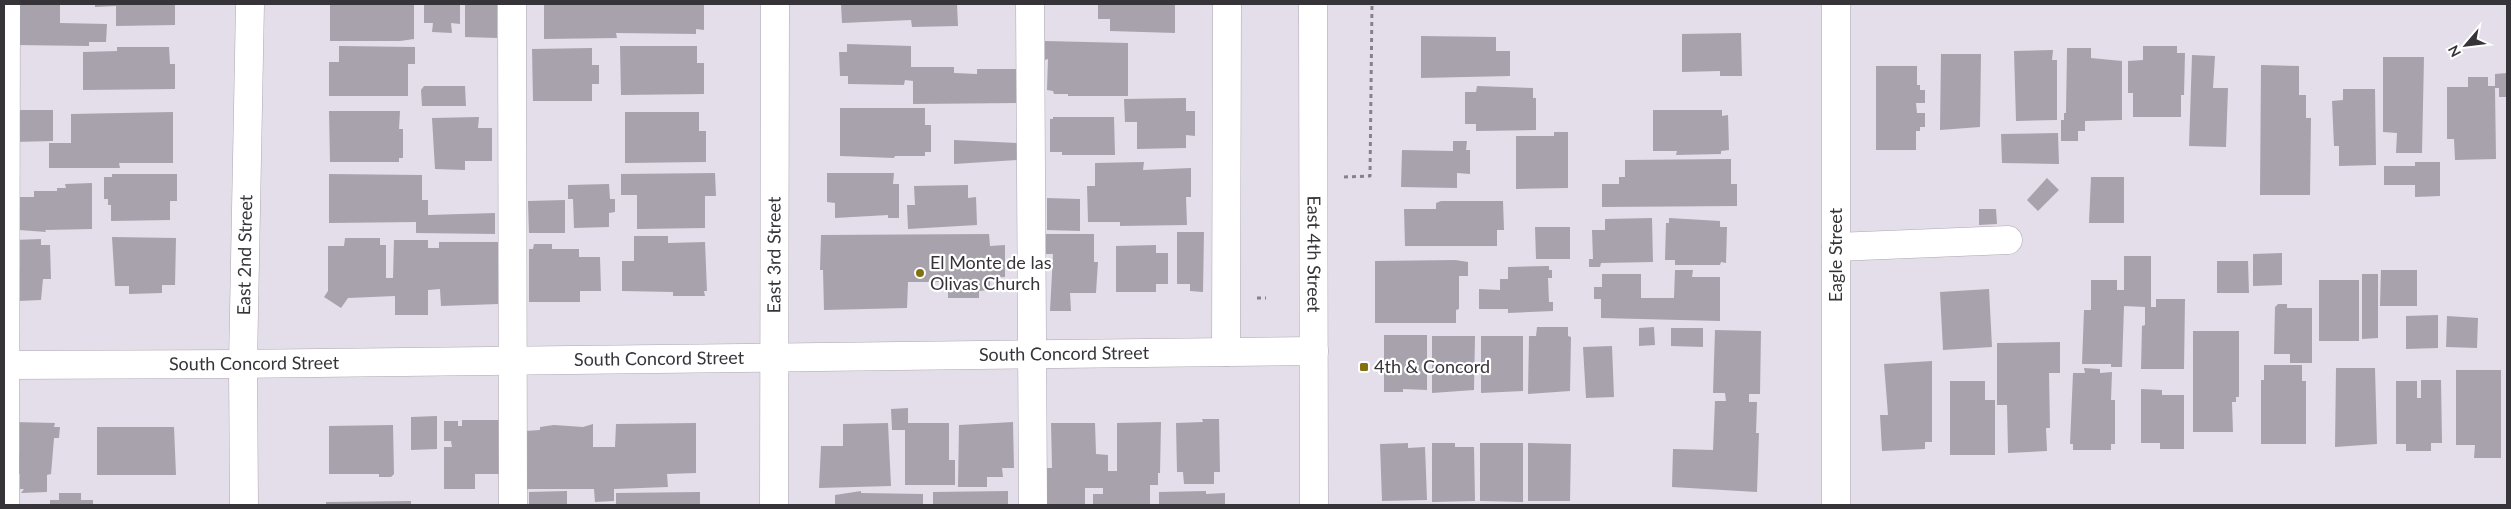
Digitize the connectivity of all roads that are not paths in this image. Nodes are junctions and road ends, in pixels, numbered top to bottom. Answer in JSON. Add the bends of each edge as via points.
{"nodes":[{"id":1,"x":6,"y":4,"type":"edge"},
{"id":2,"x":250,"y":4,"type":"edge"},
{"id":3,"x":512,"y":4,"type":"edge"},
{"id":4,"x":775,"y":4,"type":"edge"},
{"id":5,"x":1030,"y":4,"type":"edge"},
{"id":6,"x":1227,"y":4,"type":"edge"},
{"id":7,"x":1313,"y":4,"type":"edge"},
{"id":8,"x":1836,"y":4,"type":"edge"},
{"id":9,"x":2008,"y":240,"type":"dead end"},
{"id":10,"x":1836,"y":247,"type":"junction"},
{"id":11,"x":1314,"y":351,"type":"junction"},
{"id":12,"x":1226,"y":352,"type":"junction"},
{"id":13,"x":1031,"y":354,"type":"junction"},
{"id":14,"x":774,"y":356,"type":"junction"},
{"id":15,"x":513,"y":360,"type":"junction"},
{"id":16,"x":243,"y":364,"type":"junction"},
{"id":17,"x":5,"y":365,"type":"edge"},
{"id":18,"x":5,"y":505,"type":"edge"},
{"id":19,"x":244,"y":505,"type":"edge"},
{"id":20,"x":513,"y":505,"type":"edge"},
{"id":21,"x":774,"y":505,"type":"edge"},
{"id":22,"x":1033,"y":505,"type":"edge"},
{"id":23,"x":1314,"y":505,"type":"edge"},
{"id":24,"x":1836,"y":505,"type":"edge"}],
"edges":[{"from":1,"to":17,"type":"street"},
{"from":2,"to":16,"type":"street","name":"East 2nd Street"},
{"from":3,"to":15,"type":"street"},
{"from":4,"to":14,"type":"street","name":"East 3rd Street"},
{"from":5,"to":13,"type":"street"},
{"from":6,"to":12,"type":"street"},
{"from":7,"to":11,"type":"street","name":"East 4th Street"},
{"from":8,"to":10,"type":"street","name":"Eagle Street"},
{"from":9,"to":10,"type":"street"},
{"from":10,"to":24,"type":"street","name":"Eagle Street"},
{"from":11,"to":12,"type":"street","name":"South Concord Street"},
{"from":11,"to":23,"type":"street","name":"East 4th Street"},
{"from":12,"to":13,"type":"street","name":"South Concord Street"},
{"from":13,"to":14,"type":"street","name":"South Concord Street"},
{"from":13,"to":22,"type":"street"},
{"from":14,"to":15,"type":"street","name":"South Concord Street"},
{"from":14,"to":21,"type":"street","name":"East 3rd Street"},
{"from":15,"to":16,"type":"street","name":"South Concord Street"},
{"from":15,"to":20,"type":"street"},
{"from":16,"to":17,"type":"street","name":"South Concord Street"},
{"from":16,"to":19,"type":"street","name":"East 2nd Street"},
{"from":17,"to":18,"type":"street"}]}
